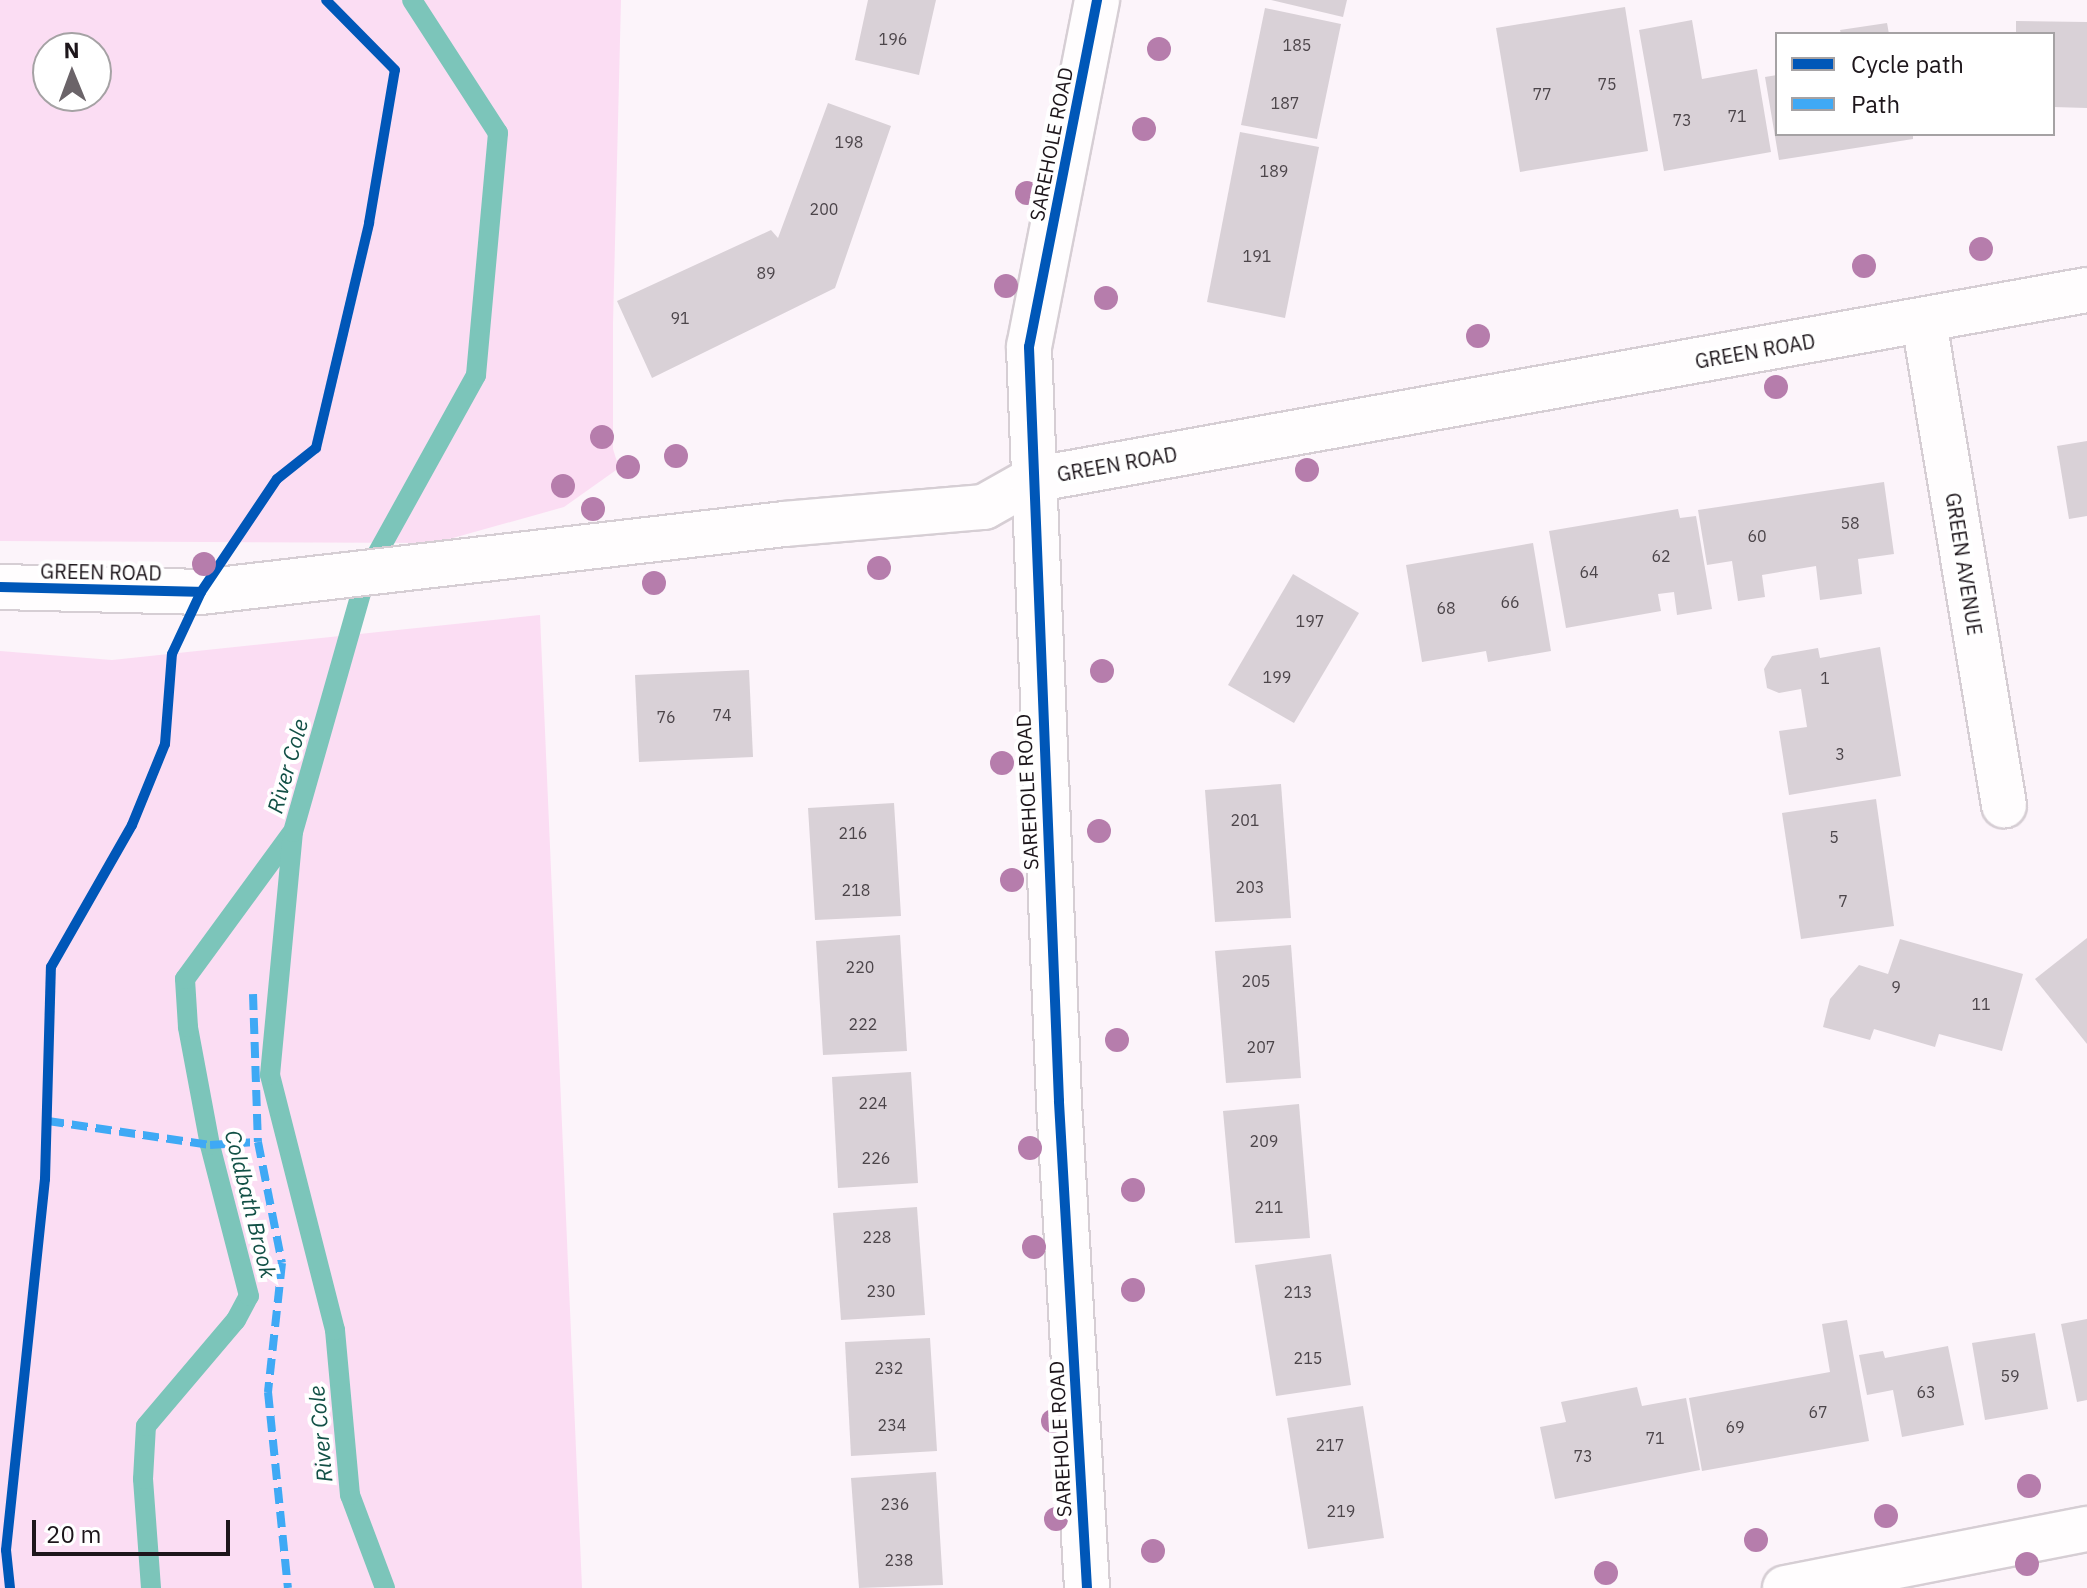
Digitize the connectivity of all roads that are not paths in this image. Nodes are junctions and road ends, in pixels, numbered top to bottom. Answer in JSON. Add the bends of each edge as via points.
{"nodes":[{"id":1,"x":1097,"y":0,"type":"edge"},
{"id":2,"x":2087,"y":290,"type":"edge"},
{"id":3,"x":1924,"y":322,"type":"junction"},
{"id":4,"x":1032,"y":480,"type":"junction"},
{"id":5,"x":0,"y":587,"type":"edge"},
{"id":6,"x":2004,"y":805,"type":"dead end"},
{"id":7,"x":2087,"y":1529,"type":"edge"},
{"id":8,"x":1087,"y":1588,"type":"edge"},
{"id":9,"x":1785,"y":1588,"type":"edge"}],
"edges":[{"from":1,"to":4,"type":"street","name":"SAREHOLE ROAD","via":[[1029,347]]},
{"from":2,"to":3,"type":"street","name":"GREEN ROAD"},
{"from":3,"to":4,"type":"street","name":"GREEN ROAD"},
{"from":3,"to":6,"type":"street","name":"GREEN AVENUE"},
{"from":4,"to":5,"type":"street","name":"GREEN ROAD","via":[[984,507],[769,526],[201,592]]},
{"from":4,"to":8,"type":"street","name":"SAREHOLE ROAD"},
{"from":7,"to":9,"type":"street"}]}
